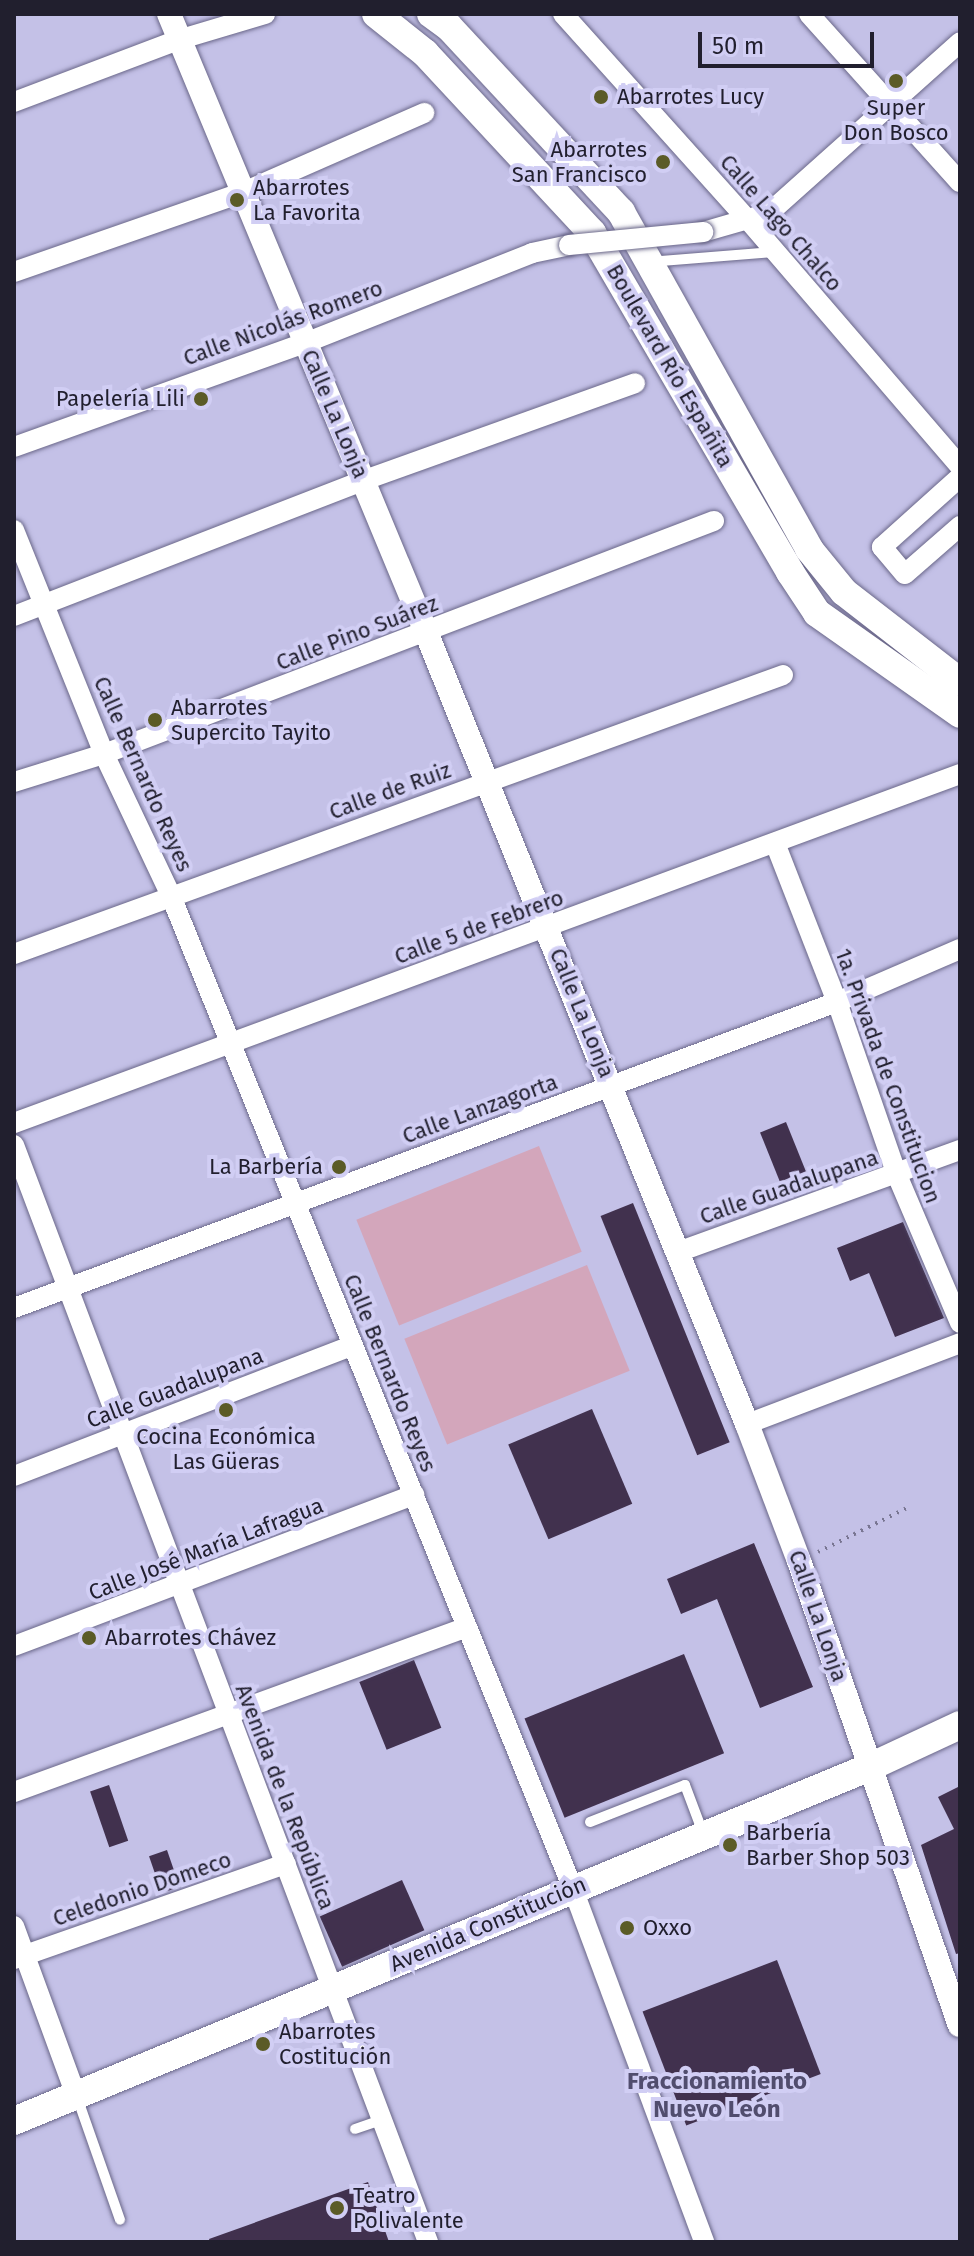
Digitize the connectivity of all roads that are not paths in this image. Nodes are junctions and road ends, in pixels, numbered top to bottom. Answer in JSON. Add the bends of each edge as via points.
{"nodes":[{"id":1,"x":169,"y":14,"type":"edge"},
{"id":2,"x":265,"y":14,"type":"edge"},
{"id":3,"x":376,"y":14,"type":"edge"},
{"id":4,"x":431,"y":14,"type":"edge"},
{"id":5,"x":563,"y":14,"type":"edge"},
{"id":6,"x":809,"y":14,"type":"edge"},
{"id":7,"x":178,"y":40,"type":"junction"},
{"id":8,"x":960,"y":42,"type":"edge"},
{"id":9,"x":14,"y":102,"type":"edge"},
{"id":10,"x":891,"y":104,"type":"junction"},
{"id":11,"x":424,"y":113,"type":"dead end"},
{"id":12,"x":960,"y":182,"type":"edge"},
{"id":13,"x":244,"y":192,"type":"junction"},
{"id":14,"x":749,"y":221,"type":"junction"},
{"id":15,"x":776,"y":252,"type":"junction"},
{"id":16,"x":661,"y":261,"type":"dead end"},
{"id":17,"x":14,"y":272,"type":"edge"},
{"id":18,"x":305,"y":343,"type":"junction"},
{"id":19,"x":635,"y":383,"type":"dead end"},
{"id":20,"x":14,"y":447,"type":"edge"},
{"id":21,"x":960,"y":466,"type":"edge"},
{"id":22,"x":960,"y":477,"type":"edge"},
{"id":23,"x":362,"y":481,"type":"junction"},
{"id":24,"x":714,"y":521,"type":"dead end"},
{"id":25,"x":960,"y":526,"type":"edge"},
{"id":26,"x":14,"y":530,"type":"edge"},
{"id":27,"x":46,"y":605,"type":"junction"},
{"id":28,"x":14,"y":616,"type":"edge"},
{"id":29,"x":426,"y":632,"type":"junction"},
{"id":30,"x":783,"y":675,"type":"dead end"},
{"id":31,"x":960,"y":682,"type":"edge"},
{"id":32,"x":960,"y":714,"type":"edge"},
{"id":33,"x":104,"y":754,"type":"junction"},
{"id":34,"x":960,"y":774,"type":"edge"},
{"id":35,"x":14,"y":782,"type":"edge"},
{"id":36,"x":487,"y":782,"type":"junction"},
{"id":37,"x":775,"y":843,"type":"junction"},
{"id":38,"x":171,"y":896,"type":"junction"},
{"id":39,"x":547,"y":927,"type":"junction"},
{"id":40,"x":960,"y":949,"type":"edge"},
{"id":41,"x":14,"y":954,"type":"edge"},
{"id":42,"x":837,"y":1002,"type":"junction"},
{"id":43,"x":231,"y":1043,"type":"junction"},
{"id":44,"x":612,"y":1086,"type":"junction"},
{"id":45,"x":14,"y":1123,"type":"edge"},
{"id":46,"x":14,"y":1145,"type":"edge"},
{"id":47,"x":960,"y":1150,"type":"edge"},
{"id":48,"x":897,"y":1175,"type":"junction"},
{"id":49,"x":295,"y":1203,"type":"junction"},
{"id":50,"x":678,"y":1252,"type":"junction"},
{"id":51,"x":68,"y":1288,"type":"junction"},
{"id":52,"x":14,"y":1308,"type":"edge"},
{"id":53,"x":960,"y":1323,"type":"edge"},
{"id":54,"x":960,"y":1343,"type":"edge"},
{"id":55,"x":353,"y":1345,"type":"junction"},
{"id":56,"x":747,"y":1424,"type":"junction"},
{"id":57,"x":123,"y":1434,"type":"junction"},
{"id":58,"x":14,"y":1476,"type":"edge"},
{"id":59,"x":414,"y":1495,"type":"junction"},
{"id":60,"x":180,"y":1586,"type":"junction"},
{"id":61,"x":467,"y":1627,"type":"junction"},
{"id":62,"x":14,"y":1646,"type":"edge"},
{"id":63,"x":228,"y":1714,"type":"junction"},
{"id":64,"x":960,"y":1725,"type":"edge"},
{"id":65,"x":870,"y":1767,"type":"junction"},
{"id":66,"x":14,"y":1792,"type":"edge"},
{"id":67,"x":590,"y":1822,"type":"dead end"},
{"id":68,"x":703,"y":1833,"type":"junction"},
{"id":69,"x":286,"y":1864,"type":"junction"},
{"id":70,"x":573,"y":1889,"type":"junction"},
{"id":71,"x":14,"y":1926,"type":"edge"},
{"id":72,"x":19,"y":1957,"type":"edge"},
{"id":73,"x":331,"y":1989,"type":"junction"},
{"id":74,"x":958,"y":2013,"type":"edge"},
{"id":75,"x":76,"y":2095,"type":"junction"},
{"id":76,"x":381,"y":2120,"type":"junction"},
{"id":77,"x":14,"y":2121,"type":"edge"},
{"id":78,"x":355,"y":2129,"type":"dead end"},
{"id":79,"x":120,"y":2220,"type":"dead end"},
{"id":80,"x":428,"y":2242,"type":"edge"},
{"id":81,"x":704,"y":2242,"type":"edge"}],
"edges":[{"from":1,"to":7,"type":"street","name":"Calle La Lonja"},
{"from":2,"to":7,"type":"street"},
{"from":3,"to":32,"type":"main road","name":"Boulevard Río Españita","via":[[425,53],[592,233],[817,613]]},
{"from":4,"to":31,"type":"main road","name":"Boulevard Río Españita","via":[[621,212],[809,549],[844,592]]},
{"from":5,"to":14,"type":"street","name":"Calle Lago Chalco"},
{"from":6,"to":10,"type":"street"},
{"from":7,"to":9,"type":"street"},
{"from":7,"to":13,"type":"street","name":"Calle La Lonja"},
{"from":8,"to":10,"type":"street","name":"Calle Nicolás Romero"},
{"from":10,"to":12,"type":"street"},
{"from":10,"to":14,"type":"street","name":"Calle Nicolás Romero","via":[[769,213]]},
{"from":11,"to":13,"type":"street"},
{"from":13,"to":17,"type":"street"},
{"from":13,"to":18,"type":"street","name":"Calle La Lonja"},
{"from":14,"to":15,"type":"street","name":"Calle Lago Chalco"},
{"from":14,"to":18,"type":"street","name":"Calle Nicolás Romero","bridge":true,"via":[[703,232],[532,253]]},
{"from":15,"to":16,"type":"lane"},
{"from":15,"to":21,"type":"street","name":"Calle Lago Chalco"},
{"from":18,"to":20,"type":"street","name":"Calle Nicolás Romero"},
{"from":18,"to":23,"type":"street","name":"Calle La Lonja"},
{"from":19,"to":23,"type":"street"},
{"from":22,"to":25,"type":"street","via":[[882,547],[905,574]]},
{"from":23,"to":27,"type":"street"},
{"from":23,"to":29,"type":"street","name":"Calle La Lonja"},
{"from":24,"to":29,"type":"street","name":"Calle Pino Suárez"},
{"from":26,"to":27,"type":"street","name":"Calle Bernardo Reyes"},
{"from":27,"to":28,"type":"street"},
{"from":27,"to":33,"type":"street","name":"Calle Bernardo Reyes"},
{"from":29,"to":33,"type":"street","name":"Calle Pino Suárez"},
{"from":29,"to":36,"type":"street","name":"Calle La Lonja"},
{"from":30,"to":36,"type":"street","name":"Calle de Ruiz"},
{"from":33,"to":35,"type":"street","name":"Calle Pino Suárez"},
{"from":33,"to":38,"type":"street","name":"Calle Bernardo Reyes"},
{"from":34,"to":37,"type":"street","name":"Calle 5 de Febrero"},
{"from":36,"to":38,"type":"street","name":"Calle de Ruiz"},
{"from":36,"to":39,"type":"street","name":"Calle La Lonja"},
{"from":37,"to":39,"type":"street","name":"Calle 5 de Febrero"},
{"from":37,"to":42,"type":"street","name":"1a. Privada de Constitucion"},
{"from":38,"to":41,"type":"street","name":"Calle de Ruiz"},
{"from":38,"to":43,"type":"street","name":"Calle Bernardo Reyes"},
{"from":39,"to":43,"type":"street","name":"Calle 5 de Febrero"},
{"from":39,"to":44,"type":"street","name":"Calle La Lonja"},
{"from":40,"to":42,"type":"street","name":"Calle Lanzagorta"},
{"from":42,"to":44,"type":"street","name":"Calle Lanzagorta"},
{"from":42,"to":48,"type":"street","name":"1a. Privada de Constitucion"},
{"from":43,"to":45,"type":"street","name":"Calle 5 de Febrero"},
{"from":43,"to":49,"type":"street","name":"Calle Bernardo Reyes"},
{"from":44,"to":49,"type":"street","name":"Calle Lanzagorta"},
{"from":44,"to":50,"type":"street","name":"Calle La Lonja"},
{"from":46,"to":51,"type":"street","name":"Avenida de la República"},
{"from":47,"to":48,"type":"street","name":"Calle Guadalupana"},
{"from":48,"to":50,"type":"street","name":"Calle Guadalupana"},
{"from":48,"to":53,"type":"street","name":"1a. Privada de Constitucion"},
{"from":49,"to":51,"type":"street","name":"Calle Lanzagorta"},
{"from":49,"to":55,"type":"street","name":"Calle Bernardo Reyes"},
{"from":50,"to":56,"type":"street","name":"Calle La Lonja"},
{"from":51,"to":52,"type":"street","name":"Calle Lanzagorta"},
{"from":51,"to":57,"type":"street","name":"Avenida de la República"},
{"from":54,"to":56,"type":"street"},
{"from":55,"to":57,"type":"street","name":"Calle Guadalupana"},
{"from":55,"to":59,"type":"street","name":"Calle Bernardo Reyes"},
{"from":56,"to":65,"type":"street","name":"Calle La Lonja"},
{"from":57,"to":58,"type":"street","name":"Calle Guadalupana"},
{"from":57,"to":60,"type":"street","name":"Avenida de la República"},
{"from":59,"to":60,"type":"street","name":"Calle José María Lafragua"},
{"from":59,"to":61,"type":"street","name":"Calle Bernardo Reyes"},
{"from":60,"to":62,"type":"street","name":"Calle José María Lafragua"},
{"from":60,"to":63,"type":"street","name":"Avenida de la República"},
{"from":61,"to":63,"type":"street"},
{"from":61,"to":70,"type":"street","name":"Calle Bernardo Reyes"},
{"from":63,"to":66,"type":"street"},
{"from":63,"to":69,"type":"street","name":"Avenida de la República"},
{"from":64,"to":65,"type":"main road","name":"Avenida Constitución"},
{"from":65,"to":68,"type":"main road","name":"Avenida Constitución"},
{"from":65,"to":74,"type":"street","name":"Calle La Lonja"},
{"from":67,"to":68,"type":"lane","via":[[685,1785]]},
{"from":68,"to":70,"type":"main road","name":"Avenida Constitución"},
{"from":69,"to":72,"type":"street","name":"Celedonio Domeco"},
{"from":69,"to":73,"type":"street","name":"Avenida de la República"},
{"from":70,"to":73,"type":"main road","name":"Avenida Constitución"},
{"from":70,"to":81,"type":"street","name":"Calle Bernardo Reyes"},
{"from":71,"to":72,"type":"street"},
{"from":72,"to":75,"type":"street"},
{"from":73,"to":75,"type":"main road","name":"Avenida Constitución"},
{"from":73,"to":76,"type":"street","name":"Avenida de la República"},
{"from":75,"to":77,"type":"main road","name":"Avenida Constitución"},
{"from":75,"to":79,"type":"lane"},
{"from":76,"to":78,"type":"lane"},
{"from":76,"to":80,"type":"street","name":"Avenida de la República"}]}
